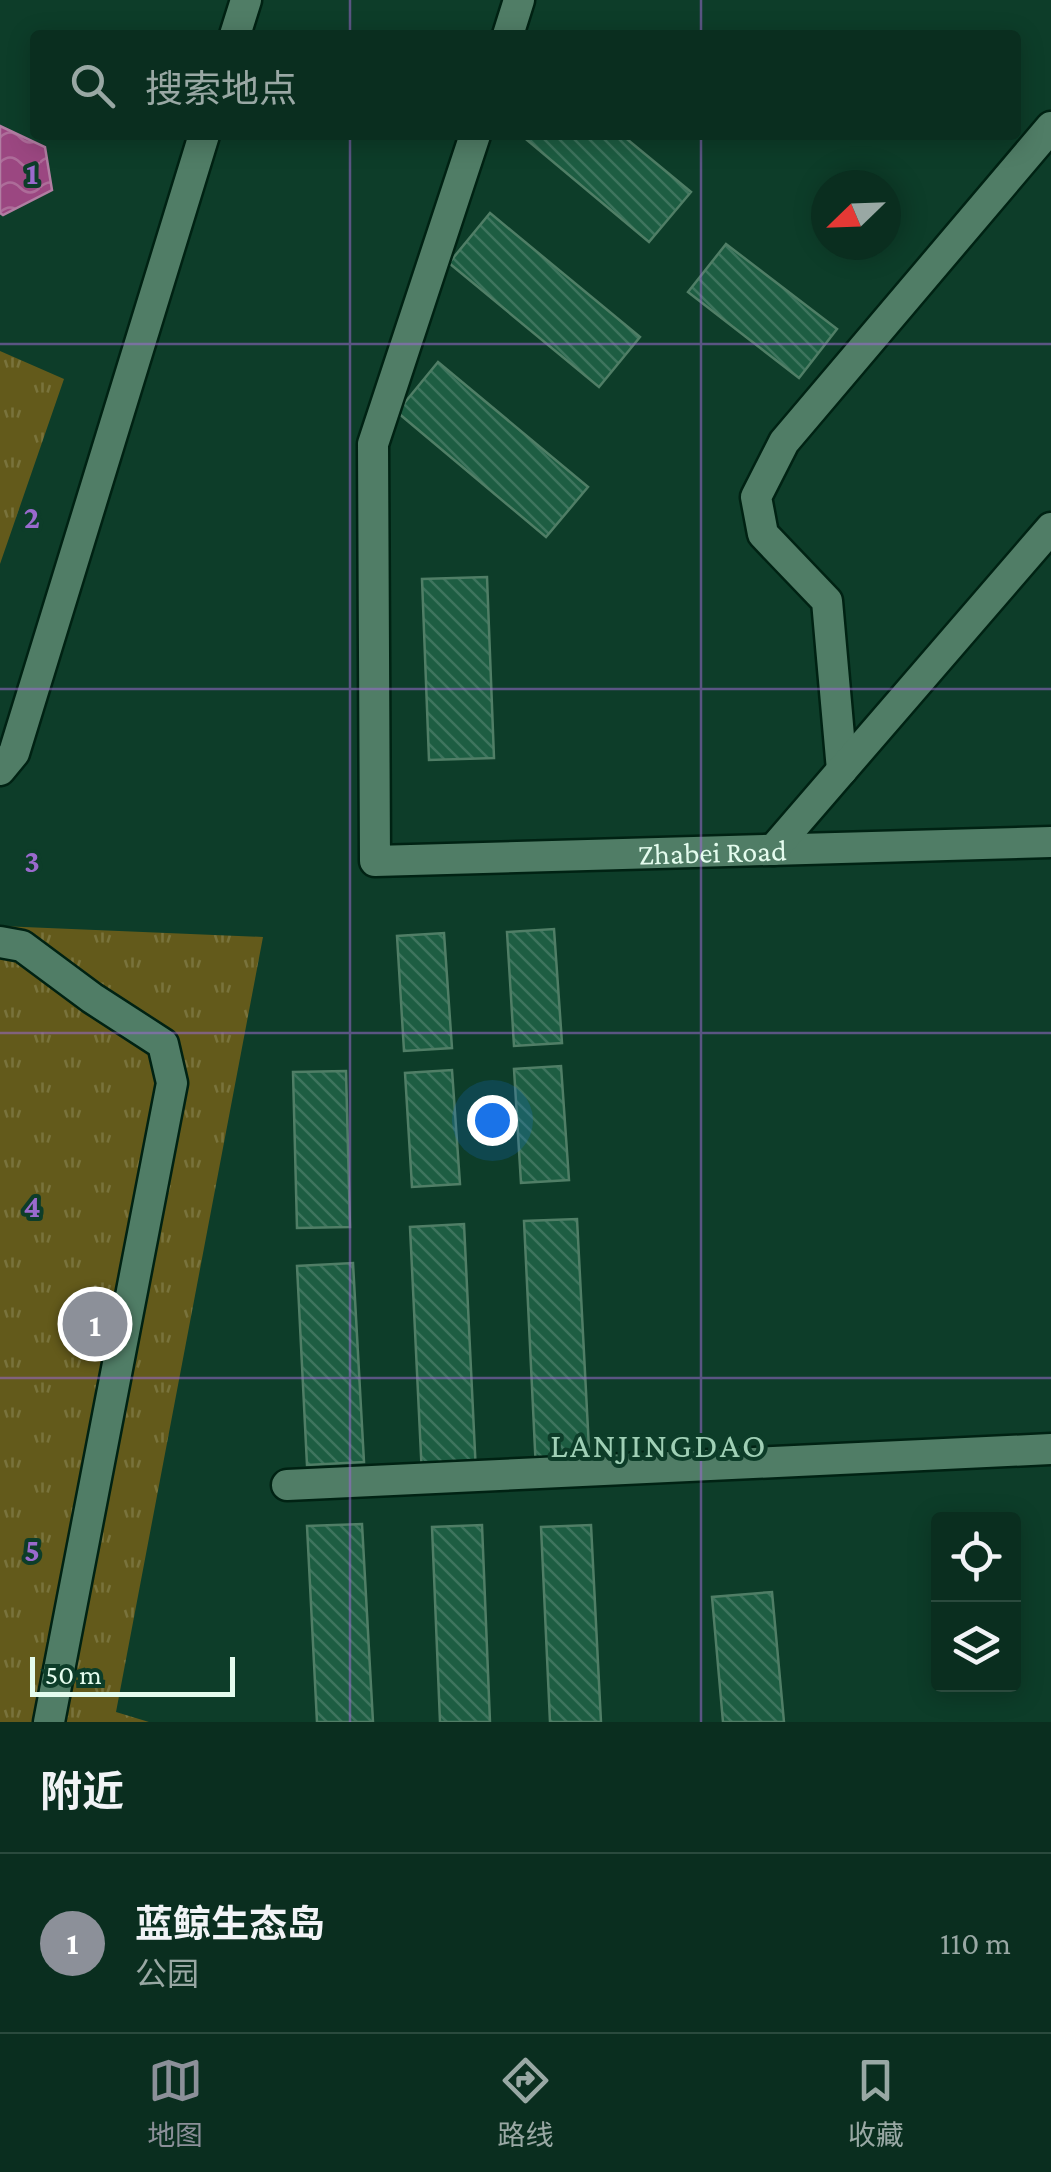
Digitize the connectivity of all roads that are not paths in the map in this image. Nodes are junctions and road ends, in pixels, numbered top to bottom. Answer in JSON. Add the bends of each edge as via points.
{"nodes":[{"id":1,"x":246,"y":0,"type":"edge"},
{"id":2,"x":519,"y":0,"type":"edge"},
{"id":3,"x":237,"y":30,"type":"edge"},
{"id":4,"x":510,"y":30,"type":"edge"},
{"id":5,"x":1051,"y":127,"type":"edge"},
{"id":6,"x":202,"y":140,"type":"edge"},
{"id":7,"x":473,"y":140,"type":"edge"},
{"id":8,"x":1051,"y":528,"type":"edge"},
{"id":9,"x":0,"y":770,"type":"edge"},
{"id":10,"x":842,"y":770,"type":"junction"},
{"id":11,"x":1051,"y":842,"type":"edge"},
{"id":12,"x":773,"y":850,"type":"junction"},
{"id":13,"x":0,"y":942,"type":"edge"},
{"id":14,"x":1051,"y":1449,"type":"edge"},
{"id":15,"x":287,"y":1484,"type":"dead end"},
{"id":16,"x":50,"y":1722,"type":"edge"}],
"edges":[{"from":1,"to":3,"type":"street"},
{"from":2,"to":4,"type":"street"},
{"from":5,"to":10,"type":"street","via":[[784,442],[756,498],[763,534],[827,600]]},
{"from":6,"to":9,"type":"street","via":[[14,753]]},
{"from":7,"to":12,"type":"street","name":"Zhabei Road","via":[[373,444],[375,861]]},
{"from":8,"to":10,"type":"street"},
{"from":10,"to":12,"type":"street"},
{"from":11,"to":12,"type":"street","name":"Zhabei Road"},
{"from":13,"to":16,"type":"street","via":[[22,946],[163,1044],[172,1082]]},
{"from":14,"to":15,"type":"street"}]}
